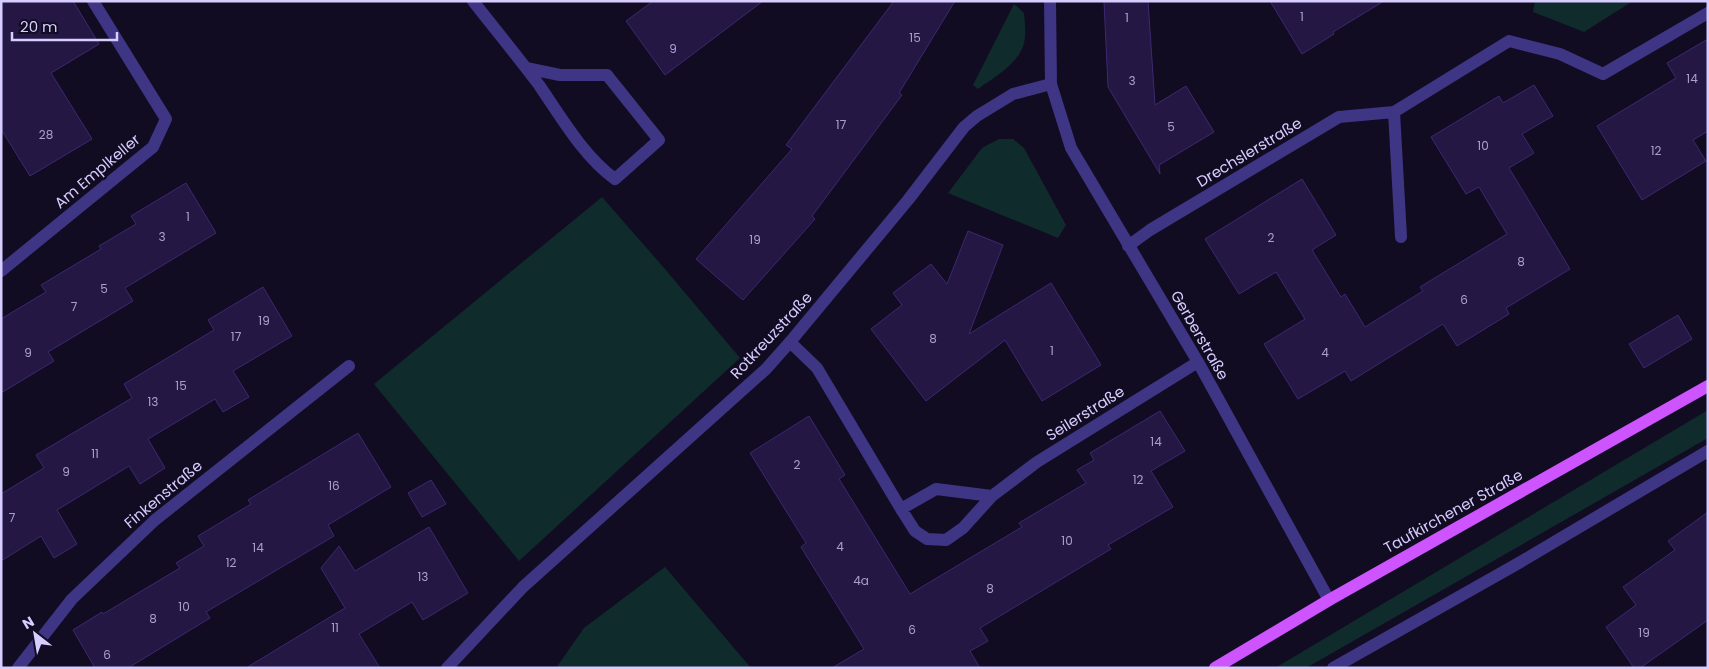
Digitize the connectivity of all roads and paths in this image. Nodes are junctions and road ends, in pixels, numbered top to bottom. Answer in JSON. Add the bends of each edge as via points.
{"nodes":[{"id":1,"x":93,"y":1,"type":"edge"},
{"id":2,"x":473,"y":1,"type":"edge"},
{"id":3,"x":1050,"y":1,"type":"edge"},
{"id":4,"x":1708,"y":13,"type":"edge"},
{"id":5,"x":526,"y":68,"type":"junction"},
{"id":6,"x":1051,"y":84,"type":"junction"},
{"id":7,"x":1394,"y":112,"type":"junction"},
{"id":8,"x":1402,"y":237,"type":"dead end"},
{"id":9,"x":1128,"y":246,"type":"junction"},
{"id":10,"x":1,"y":271,"type":"edge"},
{"id":11,"x":790,"y":342,"type":"junction"},
{"id":12,"x":1198,"y":362,"type":"junction"},
{"id":13,"x":349,"y":366,"type":"dead end"},
{"id":14,"x":1708,"y":386,"type":"edge"},
{"id":15,"x":1708,"y":451,"type":"edge"},
{"id":16,"x":992,"y":496,"type":"junction"},
{"id":17,"x":901,"y":509,"type":"junction"},
{"id":18,"x":1329,"y":600,"type":"junction"},
{"id":19,"x":18,"y":668,"type":"edge"},
{"id":20,"x":447,"y":668,"type":"edge"},
{"id":21,"x":1215,"y":668,"type":"edge"},
{"id":22,"x":1334,"y":668,"type":"edge"}],
"edges":[{"from":1,"to":10,"type":"street","name":"Am Emplkeller","via":[[166,119],[153,147]]},
{"from":2,"to":5,"type":"street"},
{"from":3,"to":6,"type":"street"},
{"from":4,"to":7,"type":"street","name":"Drechslerstraße","via":[[1603,74],[1560,54],[1509,41]]},
{"from":5,"to":5,"type":"street","via":[[560,75],[607,75],[659,140],[615,179],[601,170]]},
{"from":6,"to":9,"type":"street","name":"Gerberstraße","via":[[1071,148]]},
{"from":6,"to":11,"type":"street","name":"Rotkreuzstraße","via":[[1013,94],[964,127]]},
{"from":7,"to":8,"type":"street"},
{"from":7,"to":9,"type":"street","name":"Drechslerstraße","via":[[1339,117]]},
{"from":9,"to":12,"type":"street","name":"Gerberstraße"},
{"from":11,"to":17,"type":"street","name":"Seilerstraße","via":[[817,368]]},
{"from":11,"to":20,"type":"street","name":"Rotkreuzstraße","via":[[766,369],[523,587]]},
{"from":12,"to":16,"type":"street","name":"Seilerstraße","via":[[1037,462]]},
{"from":12,"to":18,"type":"street","name":"Gerberstraße"},
{"from":13,"to":19,"type":"street","name":"Finkenstraße","via":[[155,520],[72,599]]},
{"from":14,"to":18,"type":"main road","name":"Taufkirchener Straße"},
{"from":15,"to":22,"type":"street"},
{"from":16,"to":17,"type":"street","via":[[936,489]]},
{"from":16,"to":17,"type":"street","name":"Seilerstraße","via":[[963,528],[946,540],[927,539],[915,531]]},
{"from":18,"to":21,"type":"main road","name":"Taufkirchener Straße"}]}
